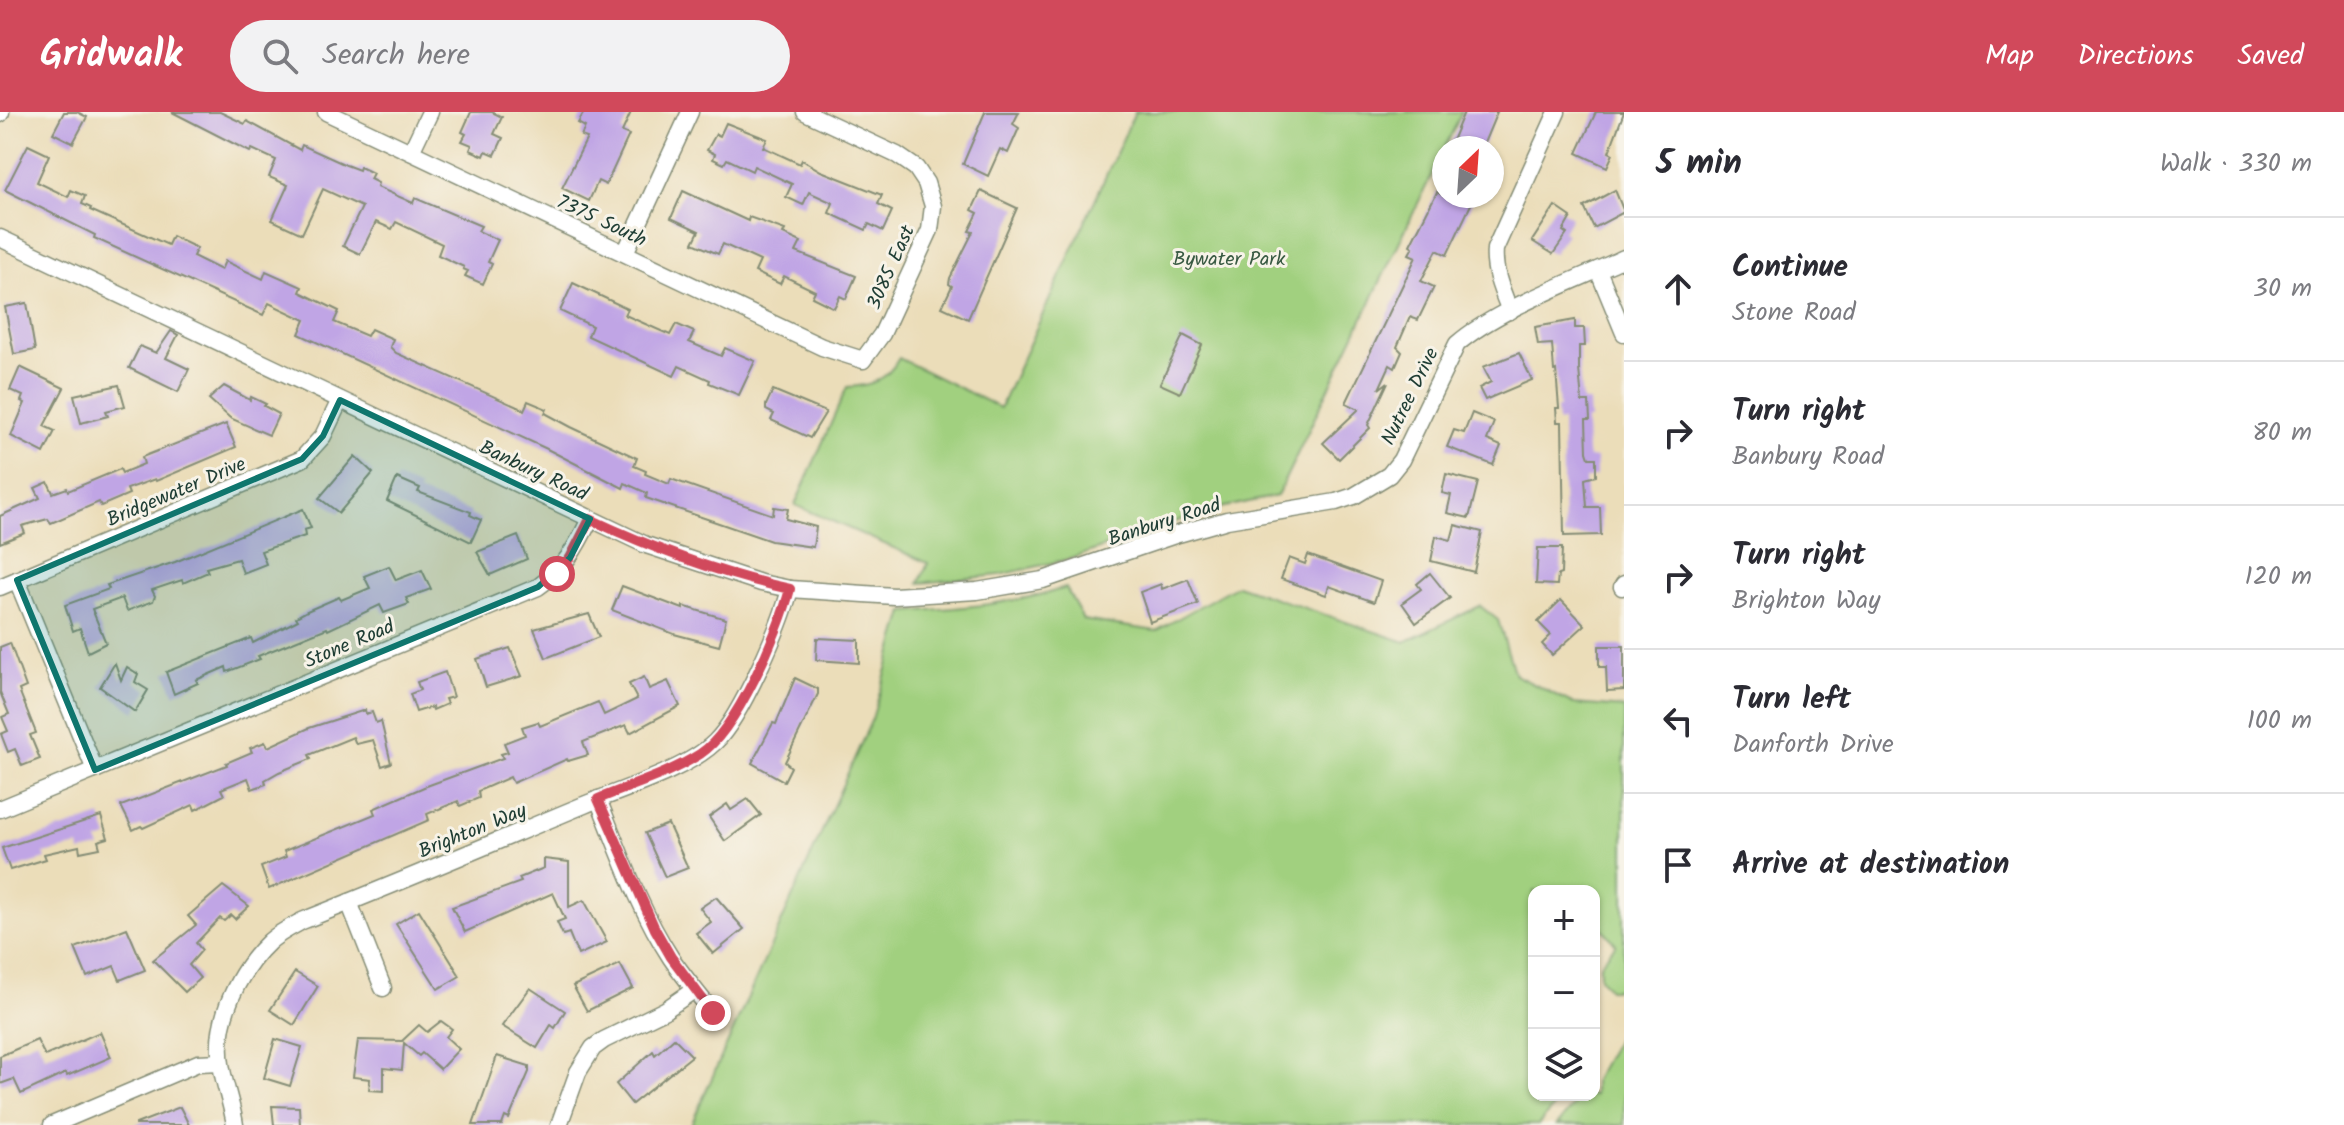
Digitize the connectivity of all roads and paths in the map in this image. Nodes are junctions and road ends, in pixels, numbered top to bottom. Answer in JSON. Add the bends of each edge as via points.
{"nodes":[{"id":1,"x":326,"y":112,"type":"edge"},
{"id":2,"x":430,"y":112,"type":"edge"},
{"id":3,"x":690,"y":112,"type":"edge"},
{"id":4,"x":805,"y":112,"type":"edge"},
{"id":5,"x":1557,"y":112,"type":"edge"},
{"id":6,"x":411,"y":152,"type":"junction"},
{"id":7,"x":0,"y":238,"type":"edge"},
{"id":8,"x":625,"y":253,"type":"junction"},
{"id":9,"x":1624,"y":258,"type":"edge"},
{"id":10,"x":1598,"y":270,"type":"junction"},
{"id":11,"x":1510,"y":311,"type":"junction"},
{"id":12,"x":1624,"y":333,"type":"edge"},
{"id":13,"x":863,"y":360,"type":"joint"},
{"id":14,"x":340,"y":400,"type":"junction"},
{"id":15,"x":1268,"y":512,"type":"joint"},
{"id":16,"x":590,"y":519,"type":"junction"},
{"id":17,"x":17,"y":580,"type":"junction"},
{"id":18,"x":0,"y":587,"type":"edge"},
{"id":19,"x":790,"y":589,"type":"junction"},
{"id":20,"x":95,"y":770,"type":"junction"},
{"id":21,"x":598,"y":799,"type":"junction"},
{"id":22,"x":0,"y":809,"type":"edge"},
{"id":23,"x":349,"y":902,"type":"junction"},
{"id":24,"x":383,"y":988,"type":"dead end"},
{"id":25,"x":694,"y":990,"type":"junction"},
{"id":26,"x":713,"y":1013,"type":"dead end"},
{"id":27,"x":220,"y":1062,"type":"junction"},
{"id":28,"x":52,"y":1125,"type":"edge"},
{"id":29,"x":235,"y":1125,"type":"edge"},
{"id":30,"x":559,"y":1125,"type":"edge"}],
"edges":[{"from":1,"to":6,"type":"street","name":"7375 South"},
{"from":2,"to":6,"type":"street"},
{"from":3,"to":8,"type":"street"},
{"from":4,"to":13,"type":"street","name":"3085 East","via":[[916,168],[933,206],[930,230],[882,334]]},
{"from":5,"to":11,"type":"street","via":[[1495,249],[1497,278]]},
{"from":6,"to":8,"type":"street","name":"7375 South"},
{"from":7,"to":14,"type":"street","name":"Banbury Road"},
{"from":8,"to":13,"type":"street","name":"7375 South","via":[[822,347]]},
{"from":9,"to":10,"type":"street","name":"Nutree Drive"},
{"from":10,"to":11,"type":"street","name":"Nutree Drive"},
{"from":10,"to":12,"type":"street"},
{"from":11,"to":15,"type":"street","name":"Nutree Drive","via":[[1457,344],[1389,475],[1345,499]]},
{"from":14,"to":16,"type":"street","name":"Banbury Road"},
{"from":14,"to":17,"type":"street","name":"Bridgewater Drive","via":[[323,436],[302,459]]},
{"from":15,"to":19,"type":"street","name":"Banbury Road","via":[[1178,534],[1043,580],[990,589],[894,596]]},
{"from":16,"to":19,"type":"street","name":"Banbury Road","via":[[646,545]]},
{"from":16,"to":20,"type":"street","name":"Stone Road","via":[[570,558],[538,587]]},
{"from":17,"to":18,"type":"street","name":"Bridgewater Drive"},
{"from":17,"to":20,"type":"street"},
{"from":19,"to":21,"type":"street","name":"Brighton Way","via":[[785,611],[739,709],[716,741],[682,764]]},
{"from":20,"to":22,"type":"street","name":"Stone Road"},
{"from":21,"to":23,"type":"street","name":"Brighton Way"},
{"from":21,"to":25,"type":"street","via":[[640,901]]},
{"from":23,"to":24,"type":"street"},
{"from":23,"to":27,"type":"street","name":"Brighton Way","via":[[272,940],[247,967],[225,1018]]},
{"from":25,"to":26,"type":"street"},
{"from":25,"to":30,"type":"street","via":[[593,1048],[578,1072]]},
{"from":27,"to":28,"type":"street","via":[[198,1063]]},
{"from":27,"to":29,"type":"street","name":"Brighton Way"}]}
